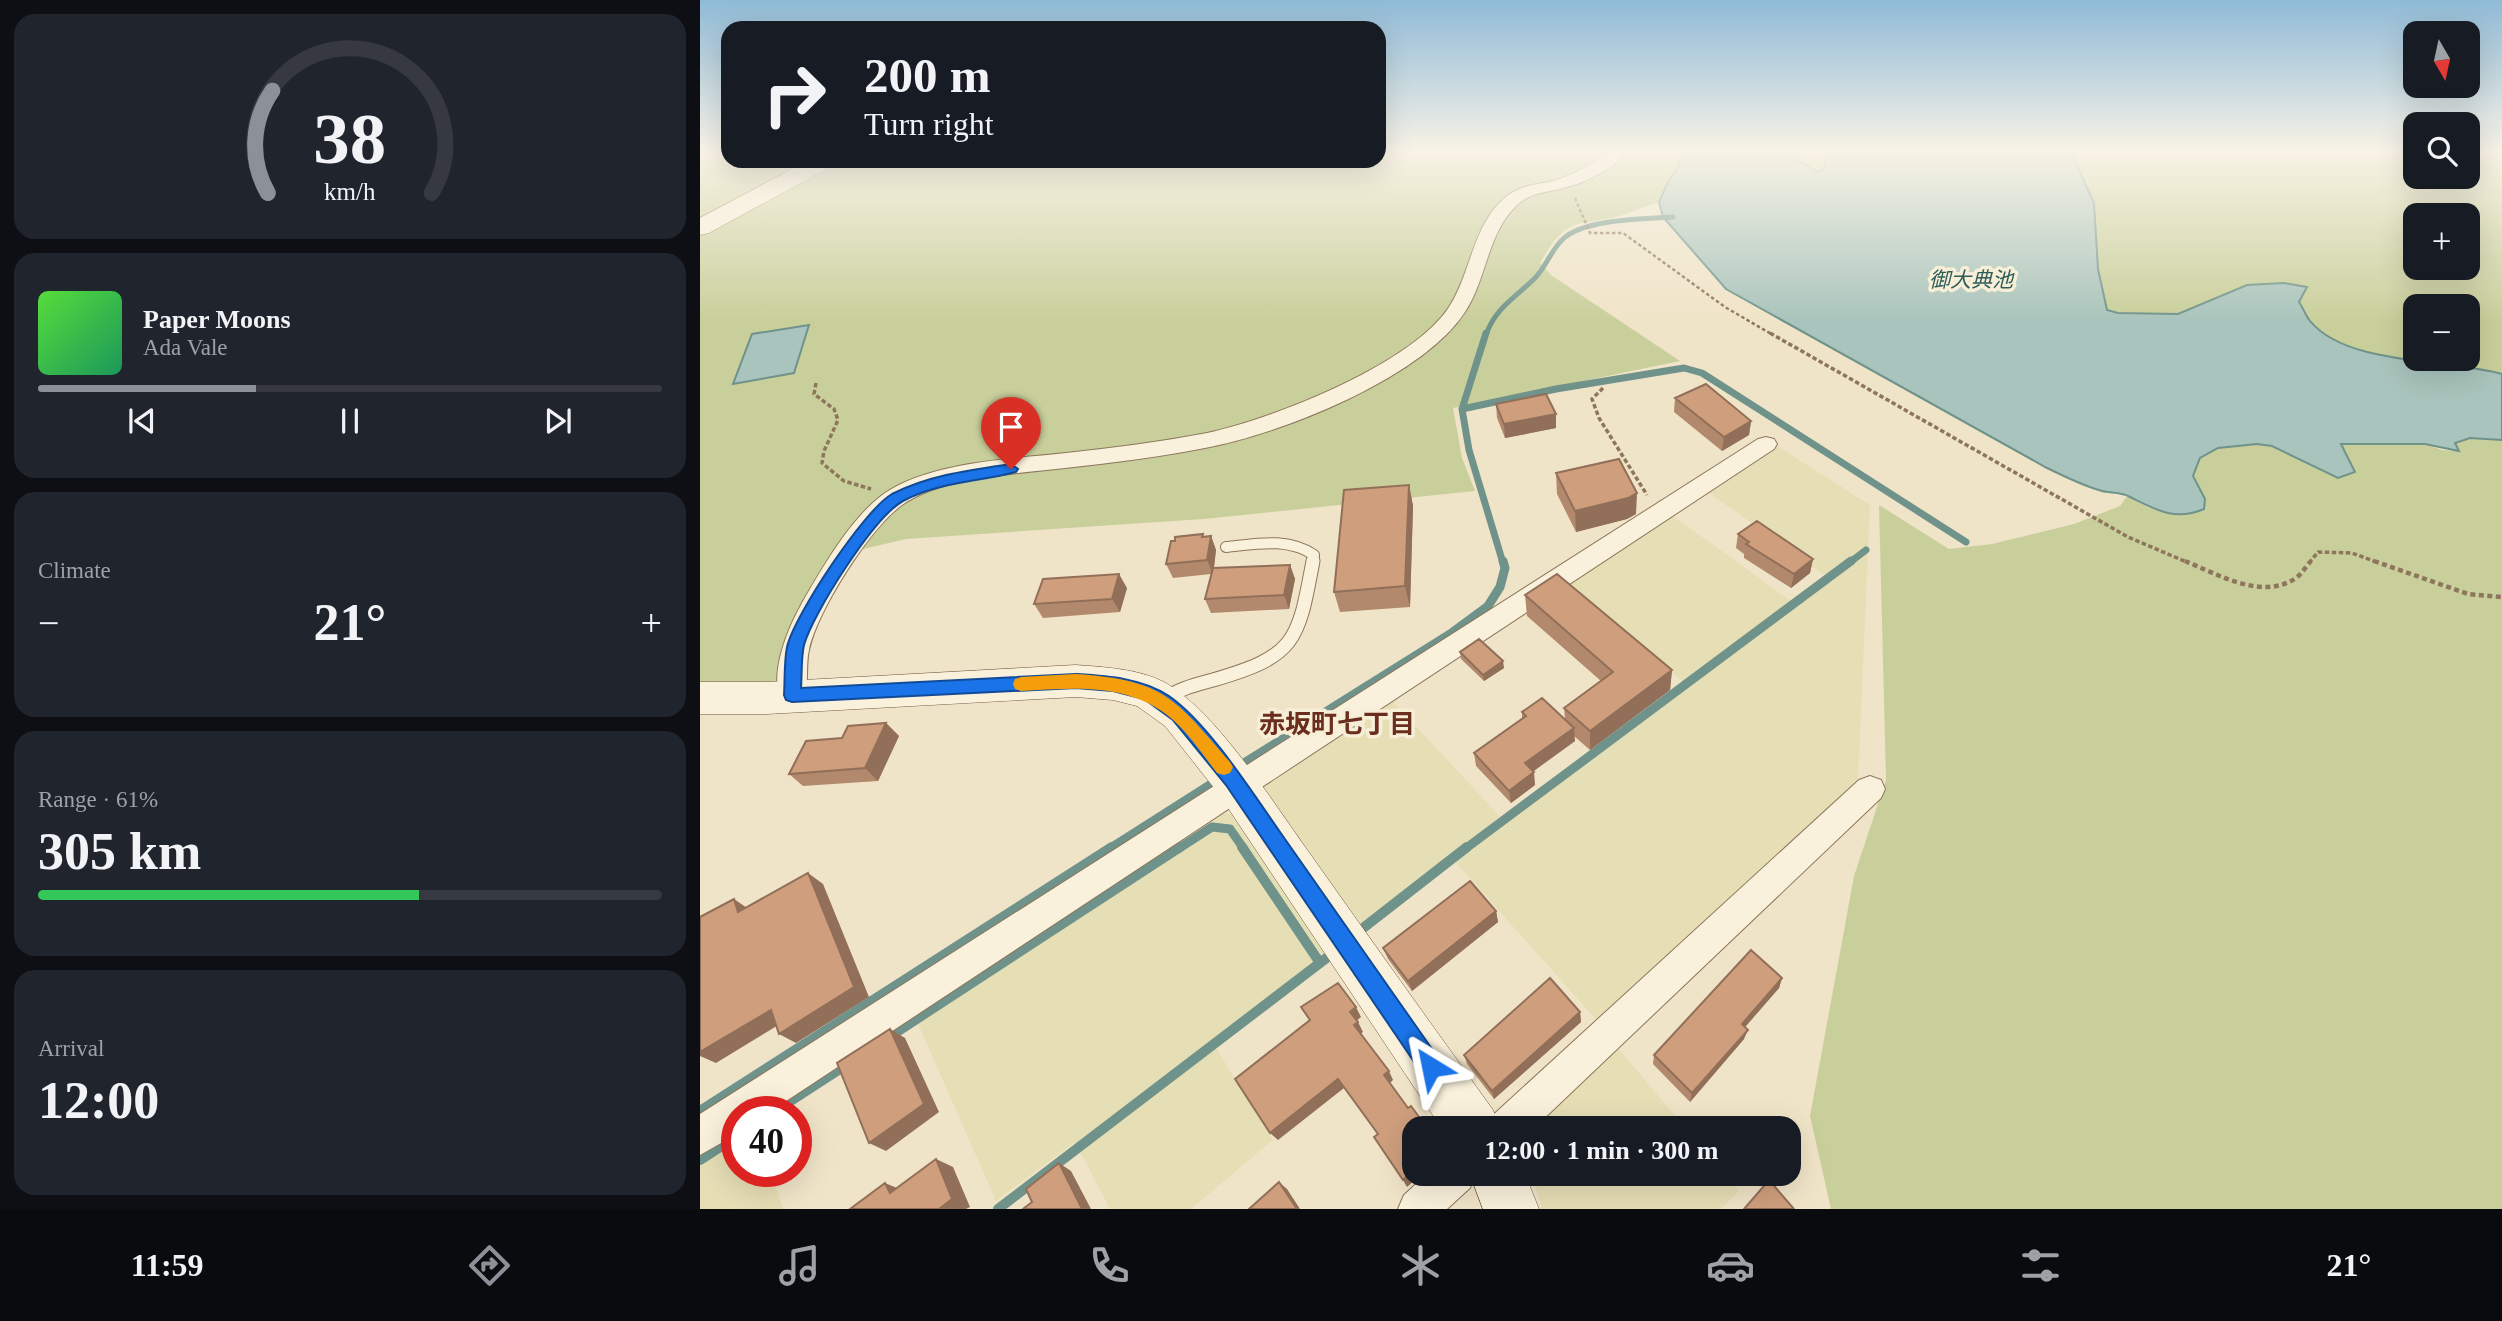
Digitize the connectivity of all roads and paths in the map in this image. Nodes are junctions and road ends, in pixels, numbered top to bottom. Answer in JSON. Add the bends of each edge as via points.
{"nodes":[{"id":1,"x":736,"y":208,"type":"edge"},
{"id":2,"x":1504,"y":208,"type":"edge"},
{"id":3,"x":1580,"y":208,"type":"edge"},
{"id":4,"x":700,"y":228,"type":"edge"},
{"id":5,"x":816,"y":383,"type":"dead end"},
{"id":6,"x":1603,"y":388,"type":"dead end"},
{"id":7,"x":1766,"y":444,"type":"dead end"},
{"id":8,"x":907,"y":493,"type":"junction"},
{"id":9,"x":1659,"y":514,"type":"junction"},
{"id":10,"x":1226,"y":547,"type":"dead end"},
{"id":11,"x":2502,"y":597,"type":"edge"},
{"id":12,"x":792,"y":695,"type":"junction"},
{"id":13,"x":700,"y":698,"type":"edge"},
{"id":14,"x":1162,"y":701,"type":"junction"},
{"id":15,"x":1231,"y":778,"type":"junction"},
{"id":16,"x":1870,"y":789,"type":"dead end"},
{"id":17,"x":761,"y":1096,"type":"edge"},
{"id":18,"x":1465,"y":1116,"type":"edge"},
{"id":19,"x":1519,"y":1116,"type":"edge"},
{"id":20,"x":721,"y":1122,"type":"edge"},
{"id":21,"x":700,"y":1136,"type":"edge"},
{"id":22,"x":1443,"y":1186,"type":"edge"},
{"id":23,"x":1502,"y":1186,"type":"edge"},
{"id":24,"x":1418,"y":1209,"type":"edge"},
{"id":25,"x":1511,"y":1209,"type":"edge"}],
"edges":[{"from":1,"to":4,"type":"street"},
{"from":2,"to":8,"type":"street","via":[[1484,239],[1457,309],[1438,332],[1360,382],[1277,422],[1131,453],[954,477]]},
{"from":3,"to":11,"type":"path","via":[[1590,233],[1623,233],[1725,307],[2127,537],[2243,585],[2273,586],[2296,578],[2318,552],[2352,553],[2468,594]]},
{"from":5,"to":8,"type":"path","via":[[814,394],[834,409],[838,420],[822,463],[830,473],[849,485]]},
{"from":6,"to":9,"type":"path","via":[[1592,399],[1600,418]]},
{"from":7,"to":9,"type":"street"},
{"from":8,"to":12,"type":"street","via":[[873,518],[822,594],[796,646]]},
{"from":9,"to":15,"type":"street"},
{"from":10,"to":14,"type":"lane","via":[[1289,542],[1314,555],[1296,639],[1256,668],[1174,691]]},
{"from":12,"to":13,"type":"street"},
{"from":12,"to":14,"type":"street","via":[[1076,681],[1113,684]]},
{"from":14,"to":15,"type":"street"},
{"from":15,"to":17,"type":"street"},
{"from":15,"to":18,"type":"street"},
{"from":16,"to":19,"type":"street"},
{"from":20,"to":21,"type":"street"},
{"from":22,"to":24,"type":"street"},
{"from":23,"to":25,"type":"street"}]}
